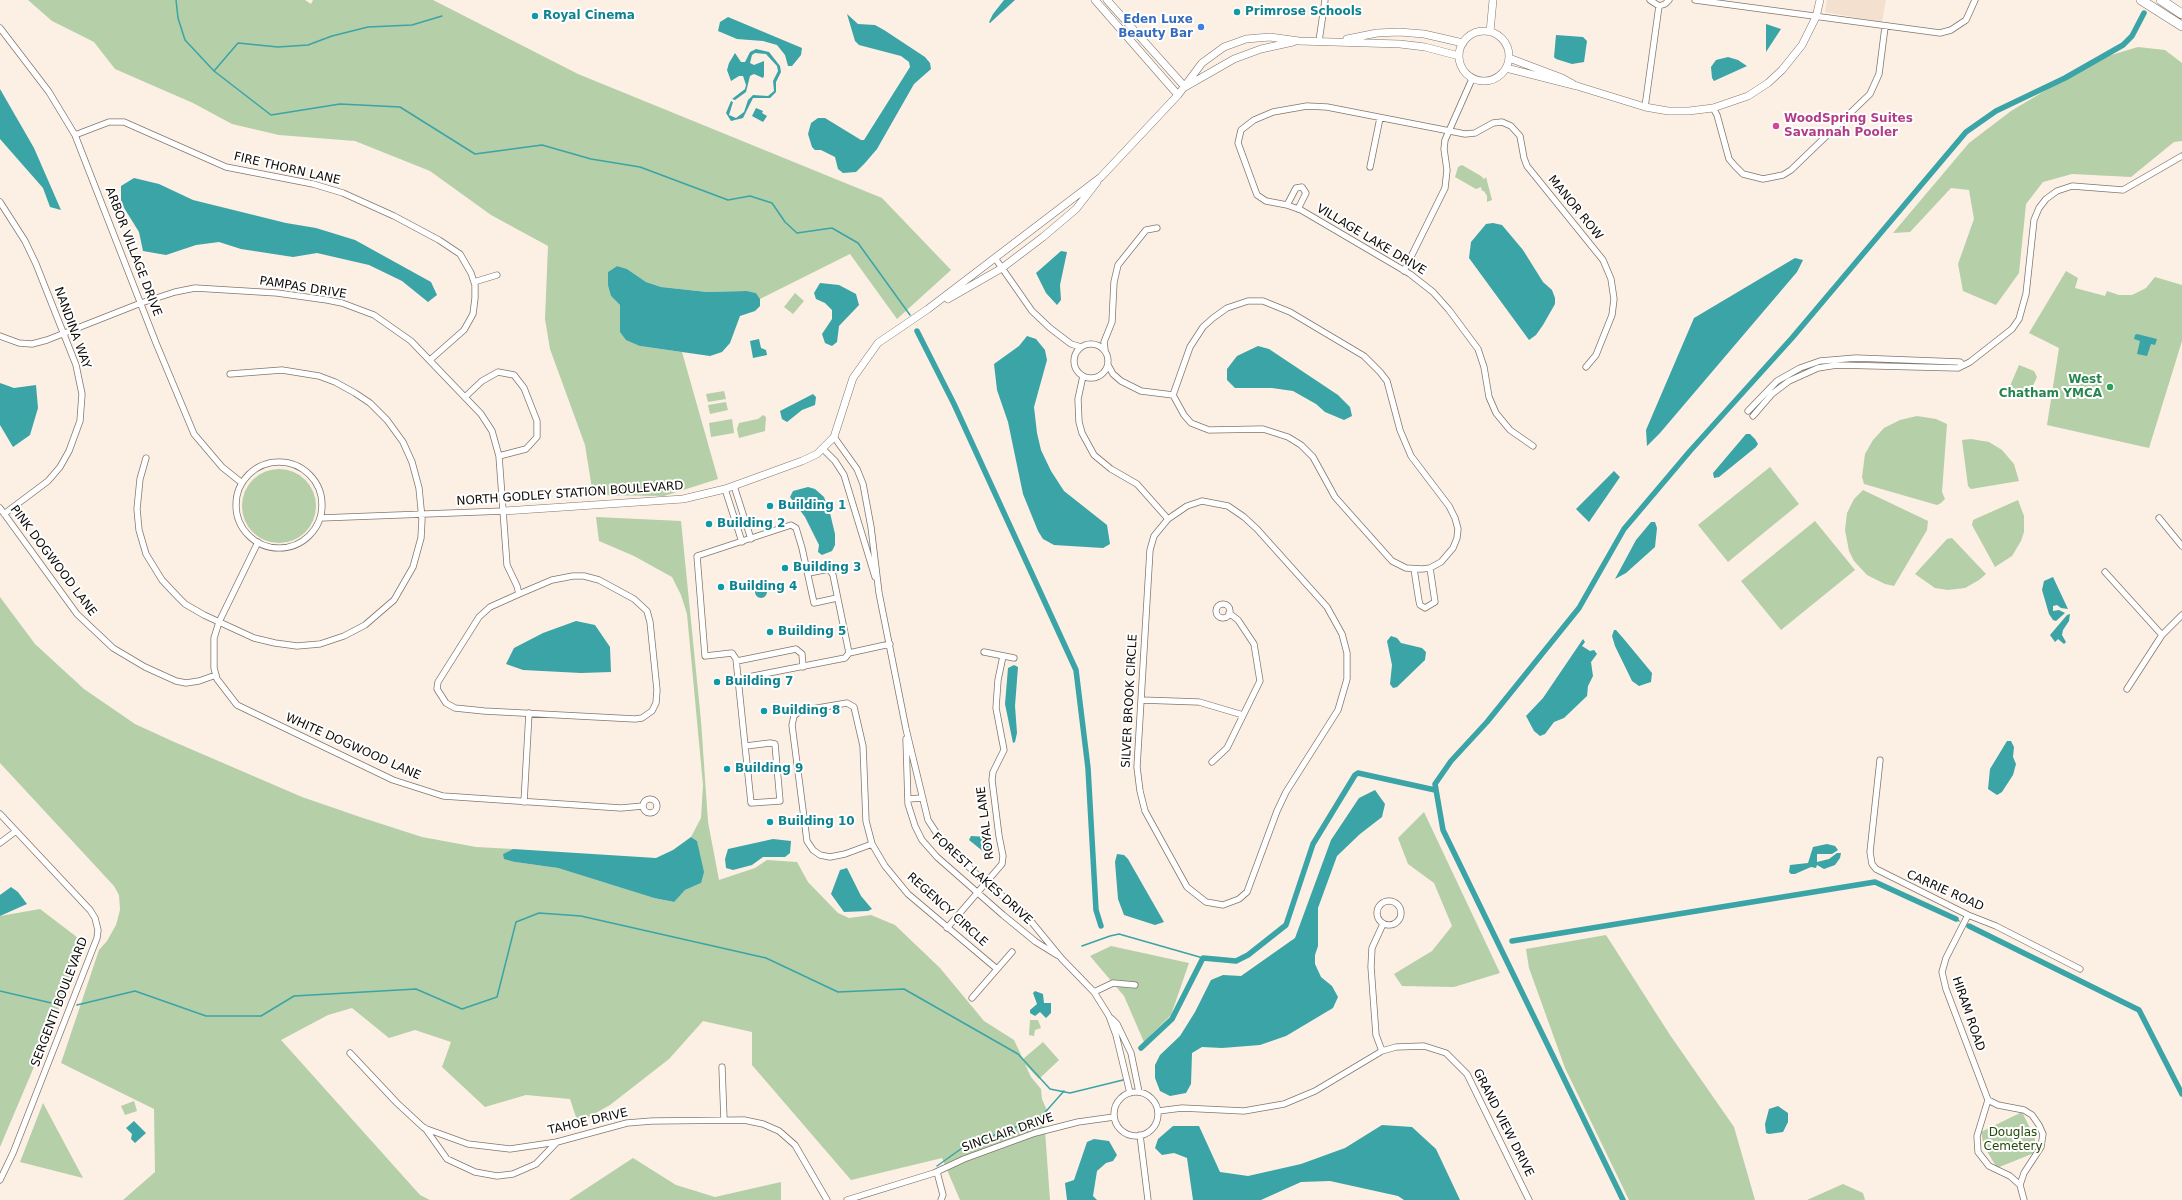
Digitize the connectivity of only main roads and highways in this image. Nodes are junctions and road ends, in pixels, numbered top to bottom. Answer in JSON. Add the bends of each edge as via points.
{"nodes":[{"id":1,"x":2141,"y":0,"type":"edge"},
{"id":2,"x":2161,"y":0,"type":"edge"},
{"id":3,"x":2182,"y":14,"type":"edge"},
{"id":4,"x":2182,"y":26,"type":"edge"}],
"edges":[{"from":1,"to":4,"type":"main road"},
{"from":2,"to":3,"type":"main road"}]}
